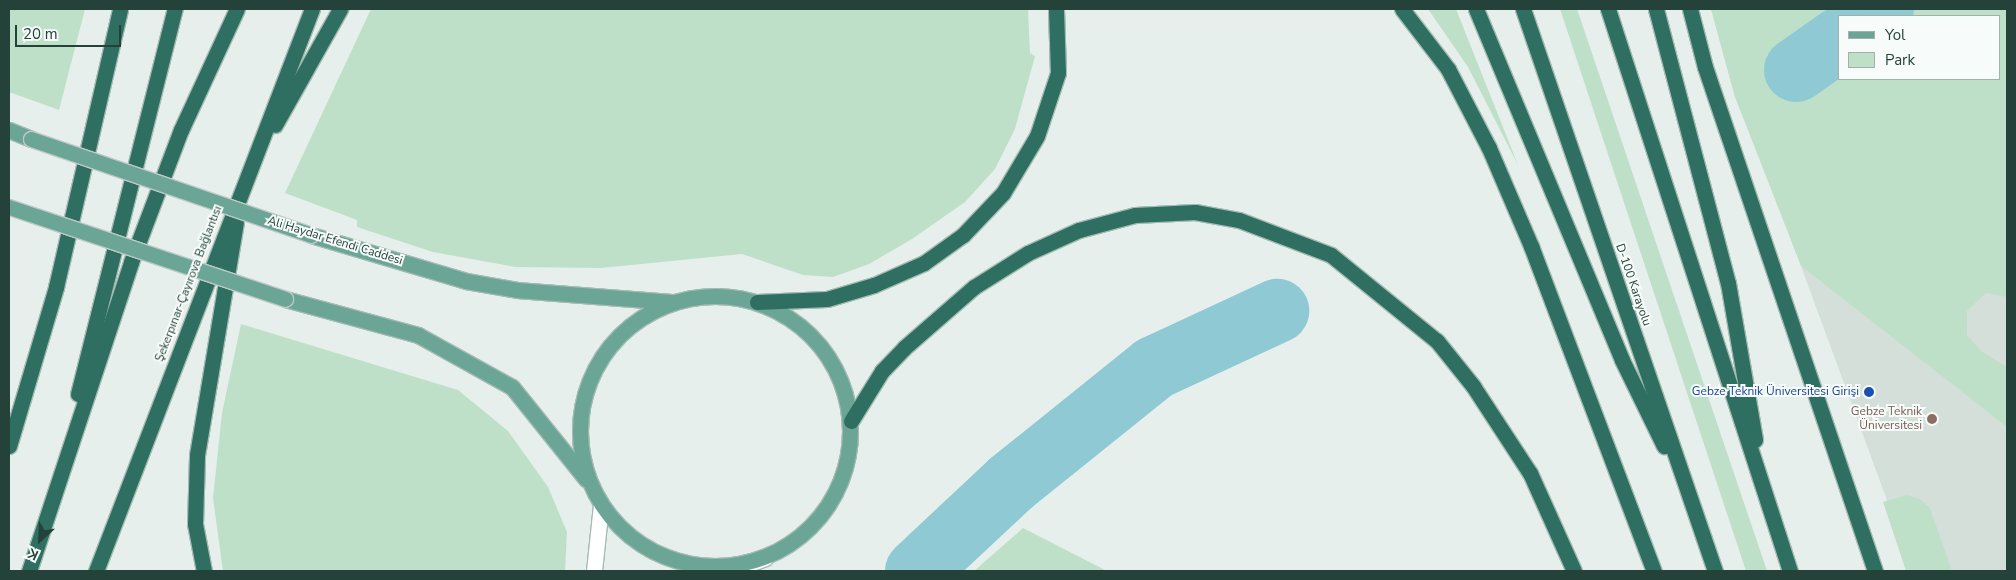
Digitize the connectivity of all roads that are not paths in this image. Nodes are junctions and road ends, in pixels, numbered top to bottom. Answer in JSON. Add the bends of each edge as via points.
{"nodes":[{"id":1,"x":120,"y":9,"type":"edge"},
{"id":2,"x":175,"y":9,"type":"edge"},
{"id":3,"x":237,"y":9,"type":"edge"},
{"id":4,"x":312,"y":9,"type":"edge"},
{"id":5,"x":340,"y":9,"type":"edge"},
{"id":6,"x":1056,"y":9,"type":"edge"},
{"id":7,"x":1402,"y":9,"type":"edge"},
{"id":8,"x":1476,"y":9,"type":"edge"},
{"id":9,"x":1523,"y":9,"type":"edge"},
{"id":10,"x":1608,"y":9,"type":"edge"},
{"id":11,"x":1656,"y":9,"type":"edge"},
{"id":12,"x":1690,"y":9,"type":"edge"},
{"id":13,"x":9,"y":130,"type":"edge"},
{"id":14,"x":243,"y":185,"type":"junction"},
{"id":15,"x":9,"y":207,"type":"edge"},
{"id":16,"x":673,"y":302,"type":"junction"},
{"id":17,"x":757,"y":302,"type":"junction"},
{"id":18,"x":851,"y":421,"type":"junction"},
{"id":19,"x":9,"y":446,"type":"edge"},
{"id":20,"x":589,"y":483,"type":"junction"},
{"id":21,"x":1764,"y":496,"type":"junction"},
{"id":22,"x":600,"y":504,"type":"junction"},
{"id":23,"x":1694,"y":508,"type":"junction"},
{"id":24,"x":49,"y":512,"type":"junction"},
{"id":25,"x":765,"y":558,"type":"junction"},
{"id":26,"x":29,"y":571,"type":"edge"},
{"id":27,"x":96,"y":571,"type":"edge"},
{"id":28,"x":204,"y":571,"type":"edge"},
{"id":29,"x":594,"y":571,"type":"edge"},
{"id":30,"x":730,"y":571,"type":"edge"},
{"id":31,"x":1574,"y":571,"type":"edge"},
{"id":32,"x":1654,"y":571,"type":"edge"},
{"id":33,"x":1715,"y":571,"type":"edge"},
{"id":34,"x":1790,"y":571,"type":"edge"},
{"id":35,"x":1875,"y":571,"type":"edge"}],
"edges":[{"from":1,"to":19,"type":"highway","via":[[56,287]]},
{"from":2,"to":24,"type":"highway"},
{"from":3,"to":24,"type":"highway","via":[[181,130],[131,262]]},
{"from":4,"to":14,"type":"highway","name":"Şekerpınar-Çayırova Bağlantısı"},
{"from":5,"to":14,"type":"highway"},
{"from":6,"to":17,"type":"highway","via":[[1058,73],[1037,136],[1003,193],[963,235],[924,263],[874,285],[826,299]]},
{"from":7,"to":32,"type":"highway","via":[[1416,22],[1448,69],[1489,148],[1531,246]]},
{"from":8,"to":23,"type":"highway","via":[[1622,360]]},
{"from":9,"to":23,"type":"highway","name":"D-100 Karayolu"},
{"from":10,"to":21,"type":"highway"},
{"from":11,"to":21,"type":"highway","via":[[1728,283]]},
{"from":12,"to":35,"type":"highway","via":[[1705,66]]},
{"from":13,"to":16,"type":"main road","name":"Ali Haydar Efendi Caddesi","bridge":true,"via":[[311,235],[483,284],[555,294]]},
{"from":14,"to":27,"type":"highway","name":"Şekerpınar-Çayırova Bağlantısı"},
{"from":14,"to":28,"type":"highway","via":[[197,455],[195,524]]},
{"from":15,"to":20,"type":"main road","bridge":true,"via":[[285,299],[418,335],[512,387]]},
{"from":16,"to":17,"type":"main road","via":[[717,295]]},
{"from":16,"to":20,"type":"main road","via":[[633,322],[598,363],[584,395],[579,439]]},
{"from":17,"to":18,"type":"main road","via":[[793,320],[822,347],[842,382]]},
{"from":18,"to":25,"type":"main road","via":[[847,465],[830,504],[802,536]]},
{"from":18,"to":31,"type":"highway","via":[[882,371],[904,348],[974,287],[1028,253],[1079,230],[1135,215],[1195,212],[1240,220],[1331,255],[1437,342],[1473,386],[1530,473]]},
{"from":20,"to":22,"type":"main road"},
{"from":21,"to":34,"type":"highway"},
{"from":22,"to":25,"type":"main road","via":[[625,532],[656,553],[691,565],[728,566]]},
{"from":22,"to":29,"type":"street"},
{"from":23,"to":33,"type":"highway","name":"D-100 Karayolu"},
{"from":24,"to":26,"type":"highway"},
{"from":25,"to":30,"type":"street"}]}
